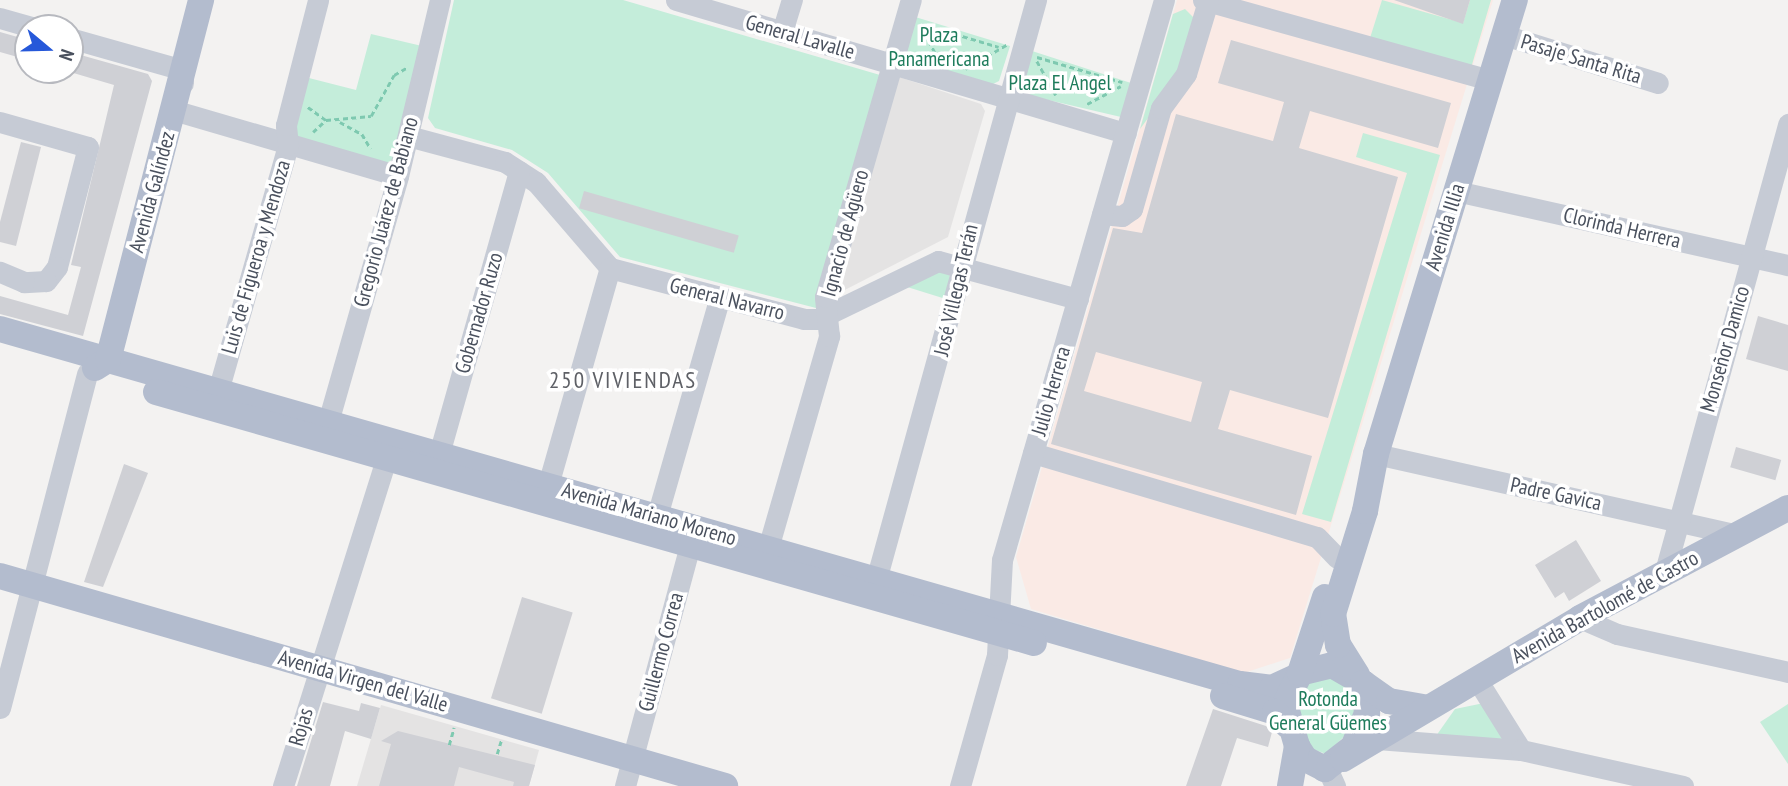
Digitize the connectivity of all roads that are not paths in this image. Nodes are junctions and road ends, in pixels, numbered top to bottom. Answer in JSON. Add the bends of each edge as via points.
{"nodes":[{"id":1,"x":185,"y":0,"type":"edge"},
{"id":2,"x":201,"y":0,"type":"edge"},
{"id":3,"x":318,"y":0,"type":"edge"},
{"id":4,"x":440,"y":0,"type":"edge"},
{"id":5,"x":676,"y":0,"type":"edge"},
{"id":6,"x":792,"y":0,"type":"edge"},
{"id":7,"x":1035,"y":0,"type":"edge"},
{"id":8,"x":1164,"y":0,"type":"edge"},
{"id":9,"x":1515,"y":0,"type":"edge"},
{"id":10,"x":910,"y":1,"type":"edge"},
{"id":11,"x":1206,"y":1,"type":"edge"},
{"id":12,"x":782,"y":32,"type":"junction"},
{"id":13,"x":1504,"y":35,"type":"junction"},
{"id":14,"x":84,"y":42,"type":"edge"},
{"id":15,"x":893,"y":64,"type":"junction"},
{"id":16,"x":176,"y":67,"type":"junction"},
{"id":17,"x":1490,"y":80,"type":"junction"},
{"id":18,"x":1658,"y":83,"type":"dead end"},
{"id":19,"x":1007,"y":97,"type":"junction"},
{"id":20,"x":185,"y":114,"type":"junction"},
{"id":21,"x":1788,"y":124,"type":"edge"},
{"id":22,"x":1,"y":126,"type":"edge"},
{"id":23,"x":1126,"y":134,"type":"junction"},
{"id":24,"x":408,"y":136,"type":"junction"},
{"id":25,"x":296,"y":141,"type":"junction"},
{"id":26,"x":519,"y":171,"type":"junction"},
{"id":27,"x":398,"y":176,"type":"junction"},
{"id":28,"x":1456,"y":191,"type":"junction"},
{"id":29,"x":1102,"y":214,"type":"junction"},
{"id":30,"x":1751,"y":257,"type":"junction"},
{"id":31,"x":1788,"y":265,"type":"edge"},
{"id":32,"x":962,"y":267,"type":"junction"},
{"id":33,"x":610,"y":268,"type":"junction"},
{"id":34,"x":0,"y":272,"type":"edge"},
{"id":35,"x":720,"y":297,"type":"junction"},
{"id":36,"x":1078,"y":299,"type":"junction"},
{"id":37,"x":827,"y":314,"type":"junction"},
{"id":38,"x":0,"y":329,"type":"edge"},
{"id":39,"x":0,"y":348,"type":"edge"},
{"id":40,"x":96,"y":363,"type":"junction"},
{"id":41,"x":218,"y":391,"type":"junction"},
{"id":42,"x":328,"y":422,"type":"junction"},
{"id":43,"x":1033,"y":453,"type":"junction"},
{"id":44,"x":439,"y":454,"type":"junction"},
{"id":45,"x":1376,"y":454,"type":"junction"},
{"id":46,"x":386,"y":459,"type":"junction"},
{"id":47,"x":548,"y":485,"type":"junction"},
{"id":48,"x":1788,"y":508,"type":"edge"},
{"id":49,"x":657,"y":516,"type":"junction"},
{"id":50,"x":1678,"y":520,"type":"junction"},
{"id":51,"x":1737,"y":535,"type":"junction"},
{"id":52,"x":690,"y":545,"type":"junction"},
{"id":53,"x":768,"y":548,"type":"junction"},
{"id":54,"x":1337,"y":558,"type":"junction"},
{"id":55,"x":1664,"y":575,"type":"junction"},
{"id":56,"x":0,"y":576,"type":"edge"},
{"id":57,"x":877,"y":580,"type":"junction"},
{"id":58,"x":31,"y":585,"type":"junction"},
{"id":59,"x":1580,"y":618,"type":"junction"},
{"id":60,"x":999,"y":624,"type":"junction"},
{"id":61,"x":318,"y":668,"type":"junction"},
{"id":62,"x":1785,"y":668,"type":"edge"},
{"id":63,"x":1298,"y":675,"type":"junction"},
{"id":64,"x":1476,"y":678,"type":"junction"},
{"id":65,"x":1360,"y":679,"type":"junction"},
{"id":66,"x":1424,"y":707,"type":"junction"},
{"id":67,"x":0,"y":708,"type":"edge"},
{"id":68,"x":1292,"y":735,"type":"junction"},
{"id":69,"x":1377,"y":739,"type":"junction"},
{"id":70,"x":1521,"y":750,"type":"junction"},
{"id":71,"x":632,"y":759,"type":"junction"},
{"id":72,"x":1328,"y":774,"type":"edge"},
{"id":73,"x":283,"y":786,"type":"edge"},
{"id":74,"x":625,"y":786,"type":"edge"},
{"id":75,"x":725,"y":786,"type":"edge"},
{"id":76,"x":960,"y":786,"type":"edge"},
{"id":77,"x":1290,"y":786,"type":"edge"},
{"id":78,"x":1683,"y":786,"type":"edge"}],
"edges":[{"from":1,"to":16,"type":"main road","name":"Avenida Galíndez"},
{"from":2,"to":16,"type":"main road","name":"Avenida Galíndez"},
{"from":3,"to":25,"type":"street","name":"Luis de Figueroa y Mendoza","via":[[286,125]]},
{"from":4,"to":24,"type":"street","name":"Gregorio Juárez de Babiano"},
{"from":5,"to":12,"type":"street","name":"General Lavalle"},
{"from":6,"to":12,"type":"street"},
{"from":7,"to":19,"type":"street","name":"José Villegas Terán","via":[[1029,46]]},
{"from":8,"to":23,"type":"street","name":"Julio Herrera","via":[[1134,79]]},
{"from":9,"to":13,"type":"main road","name":"Avenida Illia"},
{"from":10,"to":15,"type":"street","name":"Ignacio de Agüero"},
{"from":11,"to":17,"type":"street"},
{"from":11,"to":29,"type":"street","via":[[1186,74],[1161,108],[1132,209],[1122,216]]},
{"from":12,"to":15,"type":"street","name":"General Lavalle"},
{"from":13,"to":17,"type":"main road","name":"Avenida Illia"},
{"from":13,"to":18,"type":"street","name":"Pasaje Santa Rita"},
{"from":14,"to":16,"type":"street"},
{"from":15,"to":19,"type":"street","name":"General Lavalle"},
{"from":15,"to":37,"type":"street","name":"Ignacio de Agüero","via":[[825,297]]},
{"from":16,"to":20,"type":"main road","name":"Avenida Galíndez"},
{"from":16,"to":40,"type":"main road","name":"Avenida Galíndez"},
{"from":17,"to":28,"type":"main road","name":"Avenida Illia"},
{"from":19,"to":23,"type":"street","name":"General Lavalle"},
{"from":19,"to":32,"type":"street","name":"José Villegas Terán"},
{"from":20,"to":25,"type":"street"},
{"from":20,"to":40,"type":"main road","name":"Avenida Galíndez"},
{"from":21,"to":30,"type":"street","name":"Monseñor Damico"},
{"from":22,"to":34,"type":"street","via":[[88,147],[57,267],[46,281],[24,282]]},
{"from":23,"to":29,"type":"street","name":"Julio Herrera"},
{"from":24,"to":26,"type":"street","via":[[505,162]]},
{"from":24,"to":27,"type":"street","name":"Gregorio Juárez de Babiano"},
{"from":25,"to":27,"type":"street"},
{"from":25,"to":41,"type":"street","name":"Luis de Figueroa y Mendoza"},
{"from":26,"to":33,"type":"street","via":[[536,182]]},
{"from":26,"to":44,"type":"street","name":"Gobernador Ruzo"},
{"from":27,"to":42,"type":"street","name":"Gregorio Juárez de Babiano"},
{"from":28,"to":30,"type":"street","name":"Clorinda Herrera"},
{"from":28,"to":45,"type":"main road","name":"Avenida Illia"},
{"from":29,"to":36,"type":"street","name":"Julio Herrera"},
{"from":30,"to":31,"type":"street","name":"Clorinda Herrera"},
{"from":30,"to":50,"type":"street","name":"Monseñor Damico"},
{"from":32,"to":36,"type":"street","name":"General Navarro"},
{"from":32,"to":37,"type":"street","name":"General Navarro","via":[[938,261],[921,265]]},
{"from":32,"to":57,"type":"street","name":"José Villegas Terán"},
{"from":33,"to":35,"type":"street","name":"General Navarro"},
{"from":33,"to":47,"type":"street"},
{"from":35,"to":37,"type":"street","name":"General Navarro","via":[[804,318]]},
{"from":35,"to":49,"type":"street"},
{"from":36,"to":43,"type":"street","name":"Julio Herrera"},
{"from":37,"to":53,"type":"street","name":"Ignacio de Agüero","via":[[829,336]]},
{"from":38,"to":40,"type":"main road","name":"Avenida Mariano Moreno"},
{"from":39,"to":40,"type":"main road","name":"Avenida Mariano Moreno"},
{"from":40,"to":41,"type":"main road","name":"Avenida Mariano Moreno"},
{"from":40,"to":46,"type":"main road","name":"Avenida Mariano Moreno"},
{"from":40,"to":58,"type":"street","name":"Avenida Galíndez"},
{"from":41,"to":42,"type":"main road","name":"Avenida Mariano Moreno"},
{"from":42,"to":44,"type":"main road","name":"Avenida Mariano Moreno"},
{"from":43,"to":54,"type":"street","via":[[1317,537]]},
{"from":43,"to":60,"type":"street","name":"Julio Herrera","via":[[1002,560]]},
{"from":44,"to":47,"type":"main road","name":"Avenida Mariano Moreno"},
{"from":45,"to":50,"type":"street","name":"Padre Gavica"},
{"from":45,"to":54,"type":"main road","name":"Avenida Illia"},
{"from":45,"to":65,"type":"main road","name":"Avenida Illia","via":[[1332,621],[1343,657]]},
{"from":46,"to":52,"type":"main road","name":"Avenida Mariano Moreno"},
{"from":46,"to":61,"type":"street"},
{"from":47,"to":49,"type":"main road","name":"Avenida Mariano Moreno"},
{"from":48,"to":51,"type":"main road","name":"Avenida Bartolomé de Castro"},
{"from":49,"to":53,"type":"main road","name":"Avenida Mariano Moreno"},
{"from":50,"to":51,"type":"street","name":"Padre Gavica"},
{"from":50,"to":55,"type":"street","name":"Monseñor Damico"},
{"from":51,"to":55,"type":"main road","name":"Avenida Bartolomé de Castro"},
{"from":52,"to":60,"type":"main road","name":"Avenida Mariano Moreno"},
{"from":52,"to":71,"type":"street","name":"Guillermo Correa"},
{"from":53,"to":57,"type":"main road","name":"Avenida Mariano Moreno"},
{"from":54,"to":63,"type":"main road","name":"Avenida Illia"},
{"from":55,"to":59,"type":"main road","name":"Avenida Bartolomé de Castro"},
{"from":56,"to":58,"type":"main road","name":"Avenida Virgen del Valle"},
{"from":57,"to":60,"type":"main road","name":"Avenida Mariano Moreno"},
{"from":58,"to":61,"type":"main road","name":"Avenida Virgen del Valle"},
{"from":58,"to":67,"type":"street","name":"Avenida Galíndez"},
{"from":59,"to":62,"type":"street","via":[[1617,634]]},
{"from":59,"to":64,"type":"main road","name":"Avenida Bartolomé de Castro"},
{"from":60,"to":63,"type":"main road","name":"Avenida Mariano Moreno","via":[[1252,687],[1272,688]]},
{"from":60,"to":68,"type":"main road","name":"Avenida Mariano Moreno","via":[[1255,705]]},
{"from":60,"to":76,"type":"street","name":"Julio Herrera"},
{"from":61,"to":71,"type":"main road","name":"Avenida Virgen del Valle"},
{"from":61,"to":73,"type":"street","name":"Rojas"},
{"from":63,"to":65,"type":"main road","via":[[1332,665]]},
{"from":63,"to":68,"type":"main road","via":[[1285,704]]},
{"from":64,"to":66,"type":"main road","name":"Avenida Bartolomé de Castro"},
{"from":64,"to":70,"type":"street"},
{"from":65,"to":66,"type":"main road","via":[[1389,701]]},
{"from":65,"to":72,"type":"main road","via":[[1364,726]]},
{"from":66,"to":69,"type":"main road","name":"Avenida Bartolomé de Castro"},
{"from":68,"to":72,"type":"main road","via":[[1305,759]]},
{"from":68,"to":77,"type":"main road"},
{"from":69,"to":70,"type":"street"},
{"from":69,"to":72,"type":"main road","name":"Avenida Bartolomé de Castro"},
{"from":70,"to":78,"type":"street"},
{"from":71,"to":74,"type":"street","name":"Guillermo Correa"},
{"from":71,"to":75,"type":"main road","name":"Avenida Virgen del Valle"}]}
